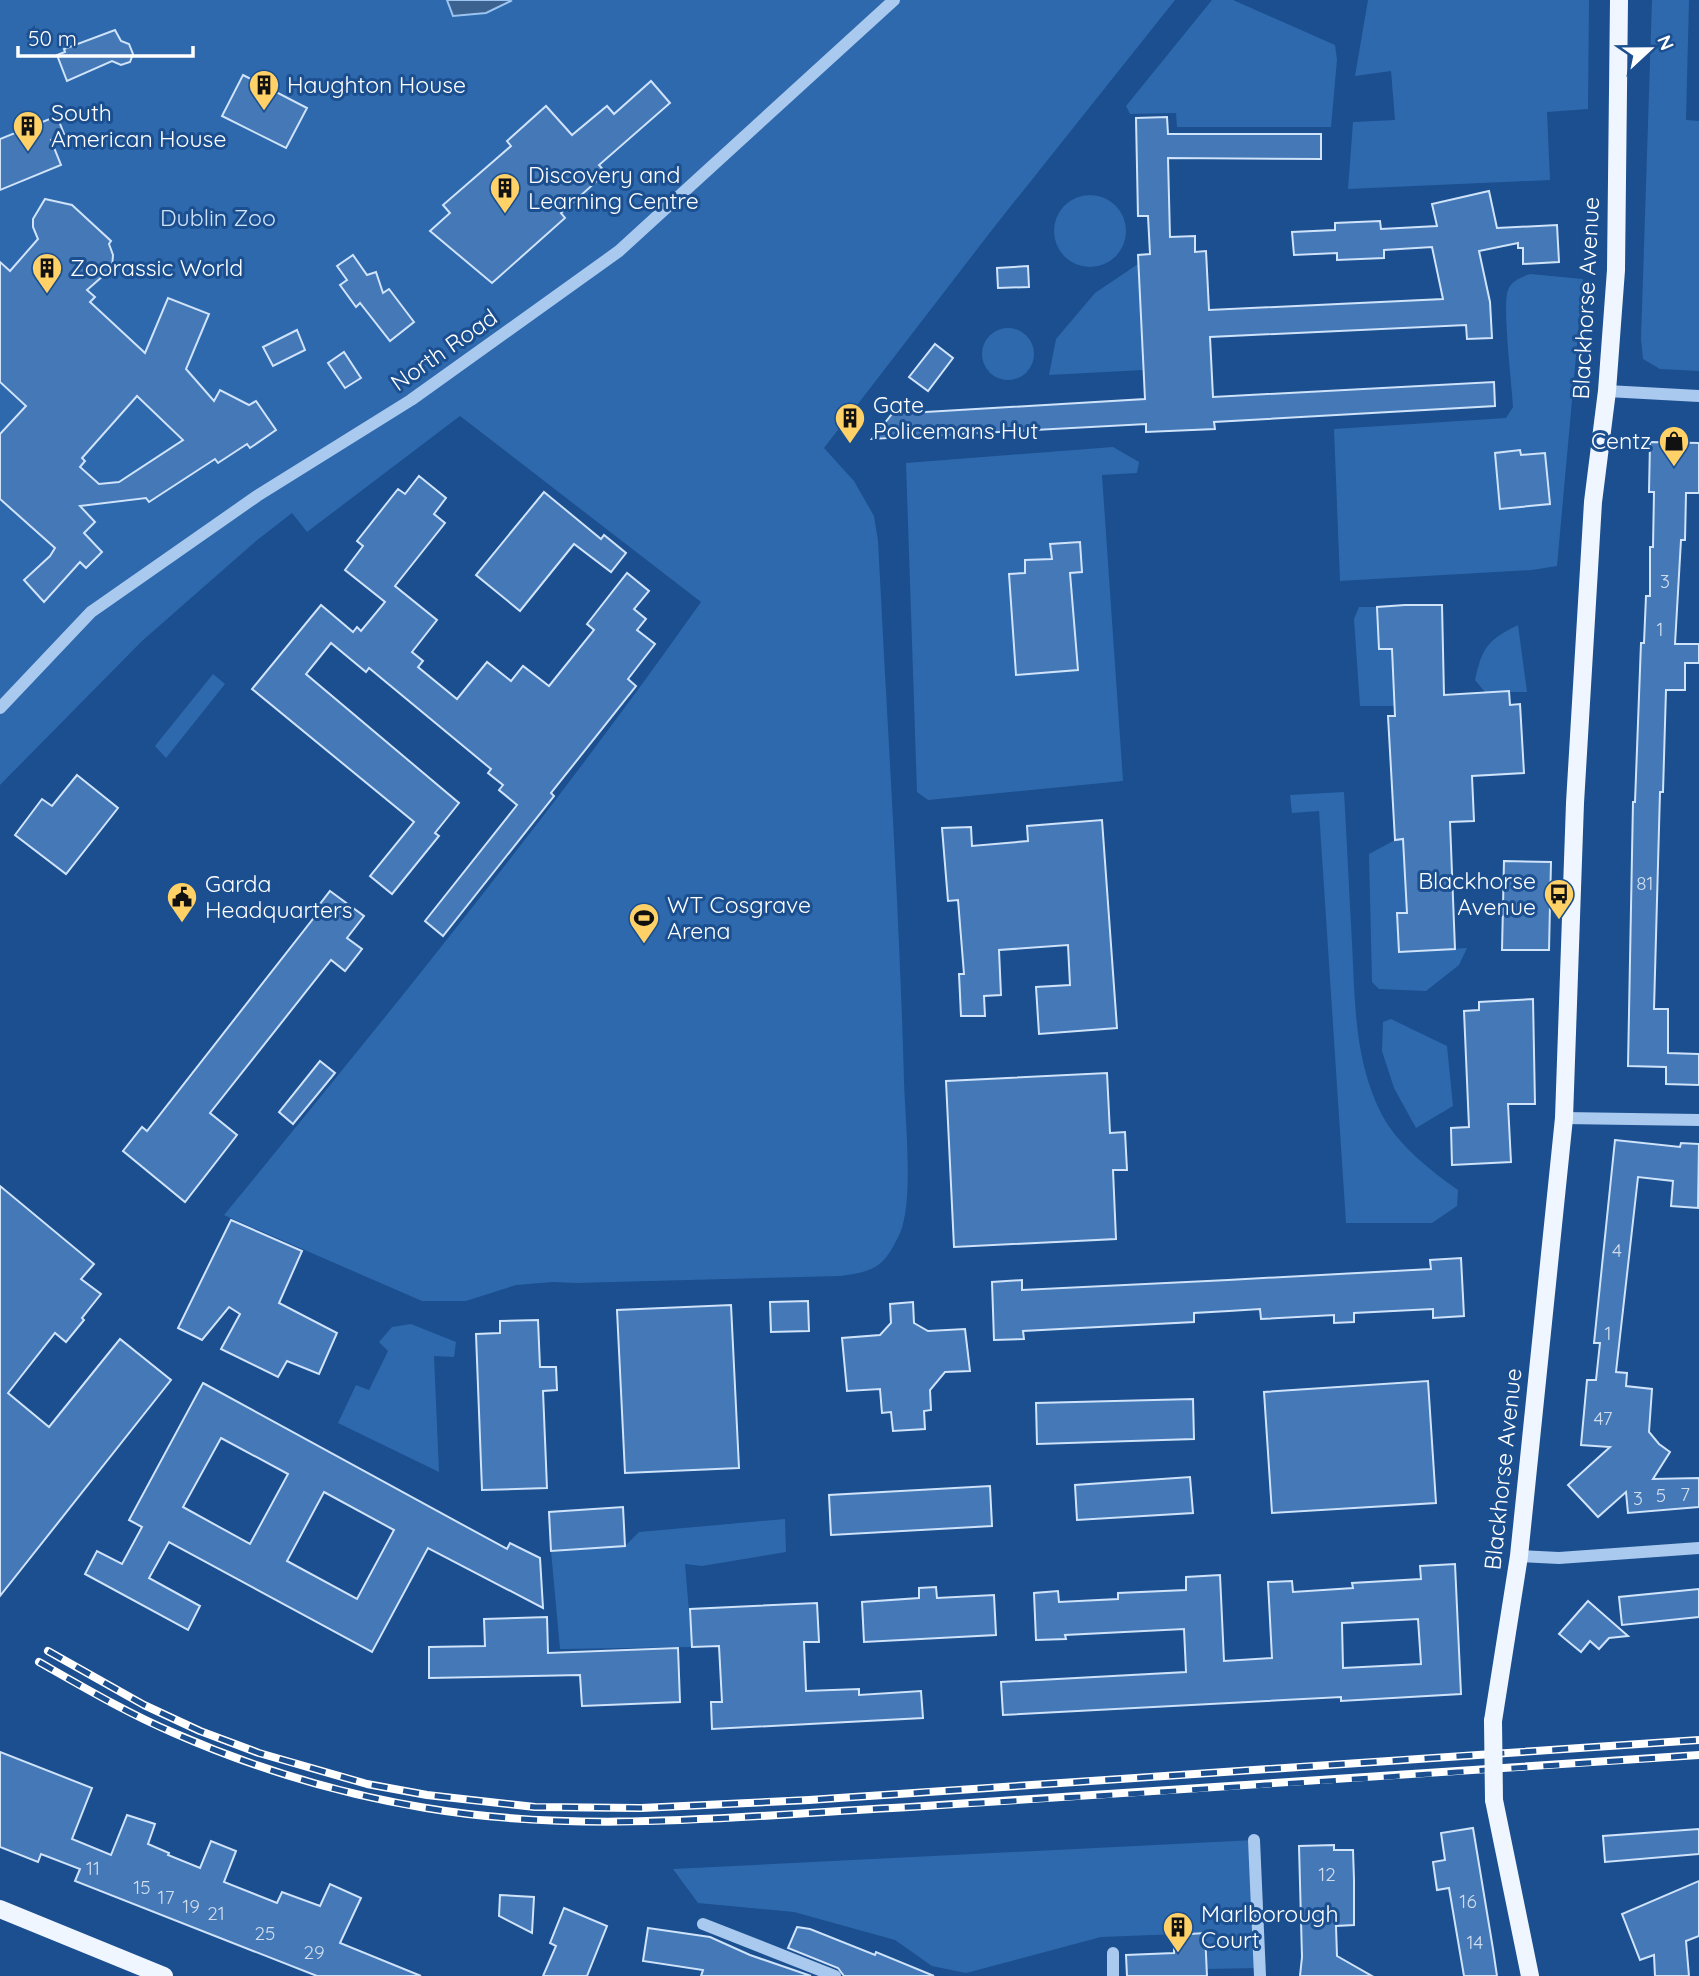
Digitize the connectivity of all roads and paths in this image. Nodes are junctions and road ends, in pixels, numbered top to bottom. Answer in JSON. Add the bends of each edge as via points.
{"nodes":[{"id":1,"x":894,"y":0,"type":"edge"},
{"id":2,"x":1619,"y":0,"type":"edge"},
{"id":3,"x":1607,"y":391,"type":"junction"},
{"id":4,"x":1699,"y":396,"type":"edge"},
{"id":5,"x":0,"y":708,"type":"edge"},
{"id":6,"x":1564,"y":1118,"type":"junction"},
{"id":7,"x":1699,"y":1120,"type":"edge"},
{"id":8,"x":1699,"y":1548,"type":"edge"},
{"id":9,"x":1519,"y":1556,"type":"junction"},
{"id":10,"x":1254,"y":1840,"type":"dead end"},
{"id":11,"x":0,"y":1909,"type":"edge"},
{"id":12,"x":703,"y":1924,"type":"dead end"},
{"id":13,"x":1113,"y":1952,"type":"dead end"},
{"id":14,"x":164,"y":1976,"type":"edge"},
{"id":15,"x":835,"y":1976,"type":"edge"},
{"id":16,"x":1113,"y":1976,"type":"edge"},
{"id":17,"x":1259,"y":1976,"type":"edge"},
{"id":18,"x":1530,"y":1976,"type":"edge"}],
"edges":[{"from":1,"to":5,"type":"street","name":"North Road","via":[[619,251],[411,400],[257,496],[91,612]]},
{"from":2,"to":3,"type":"main road","name":"Blackhorse Avenue","via":[[1616,270]]},
{"from":3,"to":4,"type":"street"},
{"from":3,"to":6,"type":"main road","name":"Blackhorse Avenue","via":[[1593,502],[1575,803]]},
{"from":6,"to":7,"type":"street"},
{"from":6,"to":9,"type":"main road","name":"Blackhorse Avenue"},
{"from":8,"to":9,"type":"street","via":[[1559,1558]]},
{"from":9,"to":18,"type":"main road","name":"Blackhorse Avenue","bridge":true,"via":[[1493,1721],[1494,1800]]},
{"from":10,"to":17,"type":"street"},
{"from":11,"to":14,"type":"main road"},
{"from":12,"to":15,"type":"street"},
{"from":13,"to":16,"type":"street"}]}
